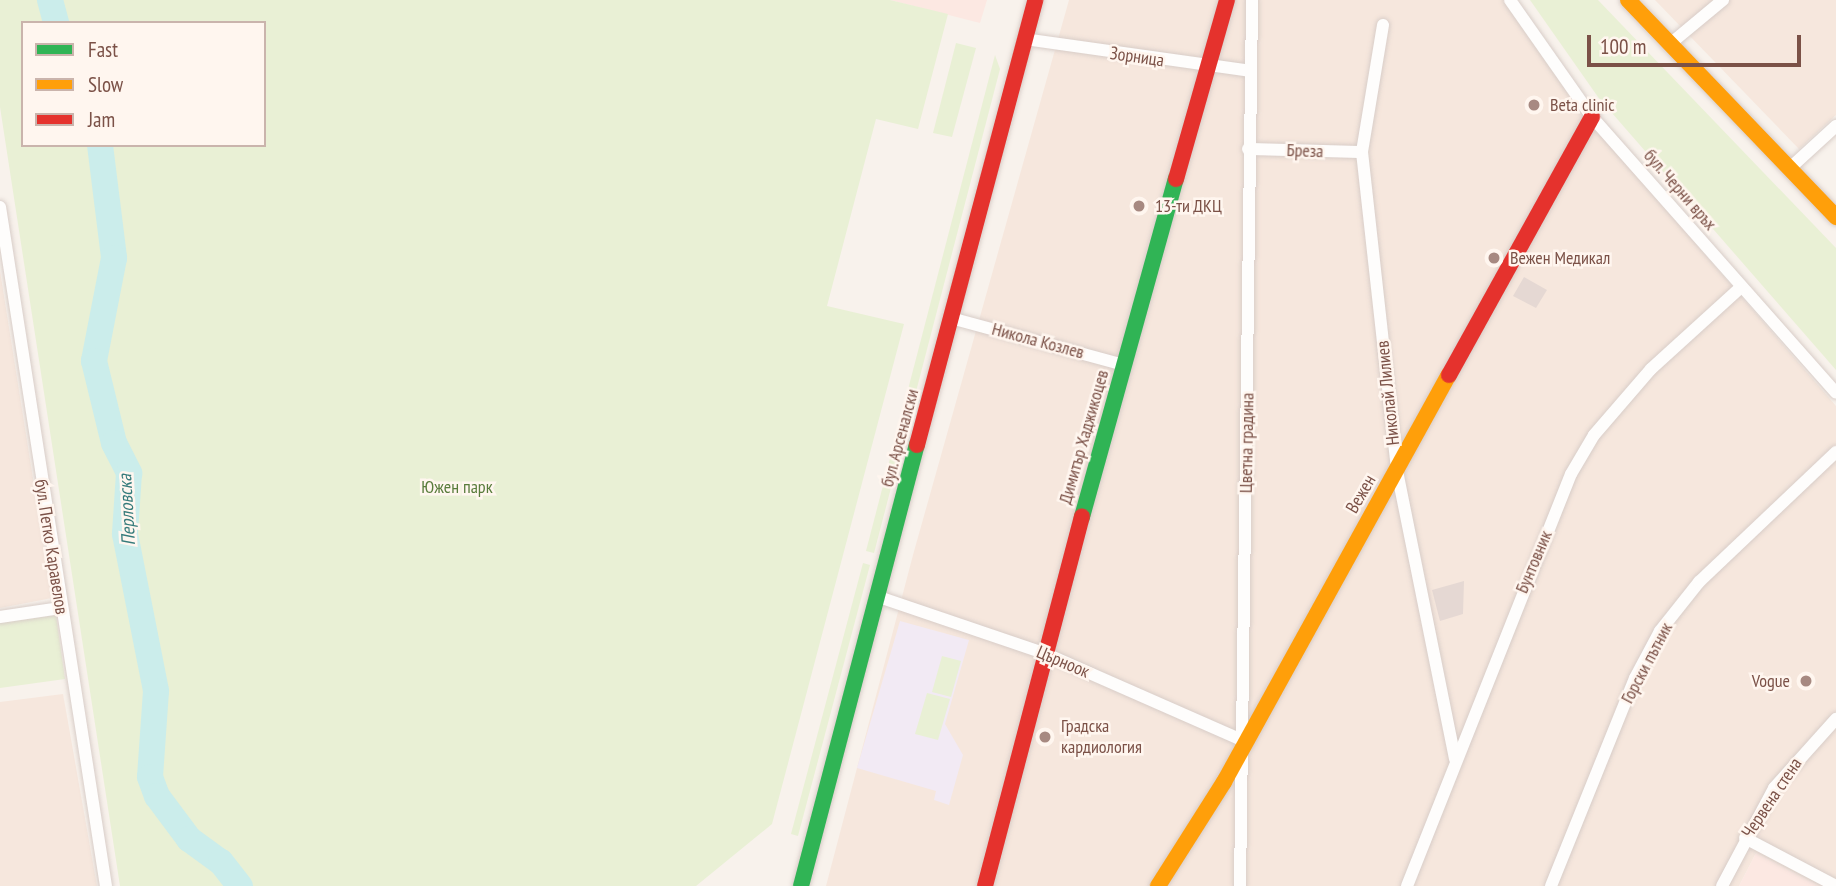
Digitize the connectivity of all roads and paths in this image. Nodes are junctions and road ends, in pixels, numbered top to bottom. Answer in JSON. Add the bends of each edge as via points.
{"nodes":[{"id":1,"x":1035,"y":0,"type":"edge"},
{"id":2,"x":1227,"y":0,"type":"edge"},
{"id":3,"x":1252,"y":0,"type":"edge"},
{"id":4,"x":1510,"y":0,"type":"edge"},
{"id":5,"x":1628,"y":0,"type":"edge"},
{"id":6,"x":1723,"y":0,"type":"edge"},
{"id":7,"x":1383,"y":24,"type":"dead end"},
{"id":8,"x":1024,"y":39,"type":"junction"},
{"id":9,"x":1670,"y":44,"type":"junction"},
{"id":10,"x":1209,"y":66,"type":"junction"},
{"id":11,"x":1251,"y":71,"type":"junction"},
{"id":12,"x":1592,"y":117,"type":"junction"},
{"id":13,"x":1836,"y":126,"type":"edge"},
{"id":14,"x":1248,"y":149,"type":"junction"},
{"id":15,"x":1362,"y":152,"type":"junction"},
{"id":16,"x":1789,"y":169,"type":"junction"},
{"id":17,"x":0,"y":207,"type":"edge"},
{"id":18,"x":1836,"y":217,"type":"edge"},
{"id":19,"x":1740,"y":288,"type":"junction"},
{"id":20,"x":951,"y":318,"type":"junction"},
{"id":21,"x":1124,"y":365,"type":"junction"},
{"id":22,"x":1836,"y":393,"type":"edge"},
{"id":23,"x":1836,"y":452,"type":"edge"},
{"id":24,"x":1396,"y":471,"type":"junction"},
{"id":25,"x":878,"y":597,"type":"junction"},
{"id":26,"x":60,"y":608,"type":"junction"},
{"id":27,"x":0,"y":617,"type":"edge"},
{"id":28,"x":1046,"y":653,"type":"junction"},
{"id":29,"x":1836,"y":719,"type":"edge"},
{"id":30,"x":1242,"y":740,"type":"junction"},
{"id":31,"x":1455,"y":759,"type":"junction"},
{"id":32,"x":1745,"y":838,"type":"junction"},
{"id":33,"x":106,"y":886,"type":"edge"},
{"id":34,"x":801,"y":886,"type":"edge"},
{"id":35,"x":985,"y":886,"type":"edge"},
{"id":36,"x":1158,"y":886,"type":"edge"},
{"id":37,"x":1240,"y":886,"type":"edge"},
{"id":38,"x":1407,"y":886,"type":"edge"},
{"id":39,"x":1551,"y":886,"type":"edge"},
{"id":40,"x":1722,"y":886,"type":"edge"},
{"id":41,"x":1836,"y":886,"type":"edge"}],
"edges":[{"from":1,"to":8,"type":"street","name":"бул. Арсеналски"},
{"from":2,"to":10,"type":"street","name":"Димитър Хаджикоцев"},
{"from":3,"to":11,"type":"street","name":"Цветна градина"},
{"from":4,"to":12,"type":"street","name":"бул. Черни връх"},
{"from":5,"to":9,"type":"street"},
{"from":6,"to":9,"type":"street"},
{"from":7,"to":15,"type":"street","name":"Николай Лилиев"},
{"from":8,"to":10,"type":"street","name":"Зорница"},
{"from":8,"to":20,"type":"street","name":"бул. Арсеналски"},
{"from":9,"to":16,"type":"street"},
{"from":10,"to":11,"type":"street","name":"Зорница"},
{"from":10,"to":21,"type":"street","name":"Димитър Хаджикоцев"},
{"from":11,"to":14,"type":"street","name":"Цветна градина"},
{"from":12,"to":19,"type":"street","name":"бул. Черни връх"},
{"from":12,"to":24,"type":"street","name":"Вежен"},
{"from":13,"to":16,"type":"street"},
{"from":14,"to":15,"type":"street","name":"Бреза"},
{"from":14,"to":30,"type":"street","name":"Цветна градина"},
{"from":15,"to":24,"type":"street","name":"Николай Лилиев"},
{"from":16,"to":18,"type":"street"},
{"from":17,"to":26,"type":"street","name":"бул. Петко Каравелов"},
{"from":19,"to":22,"type":"street","name":"бул. Черни връх"},
{"from":19,"to":31,"type":"street","name":"Бунтовник","via":[[1651,369],[1594,435],[1571,474]]},
{"from":20,"to":21,"type":"street","name":"Никола Козлев"},
{"from":20,"to":25,"type":"street","name":"бул. Арсеналски"},
{"from":21,"to":28,"type":"street","name":"Димитър Хаджикоцев"},
{"from":23,"to":39,"type":"street","name":"Горски пътник","via":[[1699,582],[1660,631],[1635,678]]},
{"from":24,"to":30,"type":"street","name":"Вежен"},
{"from":24,"to":31,"type":"street","name":"Николай Лилиев"},
{"from":25,"to":28,"type":"street","name":"Църноок"},
{"from":25,"to":34,"type":"street","name":"бул. Арсеналски"},
{"from":26,"to":27,"type":"street"},
{"from":26,"to":33,"type":"street","name":"бул. Петко Каравелов"},
{"from":28,"to":30,"type":"street","name":"Църноок"},
{"from":28,"to":35,"type":"street","name":"Димитър Хаджикоцев"},
{"from":29,"to":32,"type":"street","name":"Червена стена","via":[[1774,788]]},
{"from":30,"to":36,"type":"street","name":"Вежен","via":[[1224,782]]},
{"from":30,"to":37,"type":"street","name":"Цветна градина"},
{"from":31,"to":38,"type":"street","name":"Бунтовник"},
{"from":32,"to":40,"type":"street","name":"Червена стена"},
{"from":32,"to":41,"type":"street"}]}
